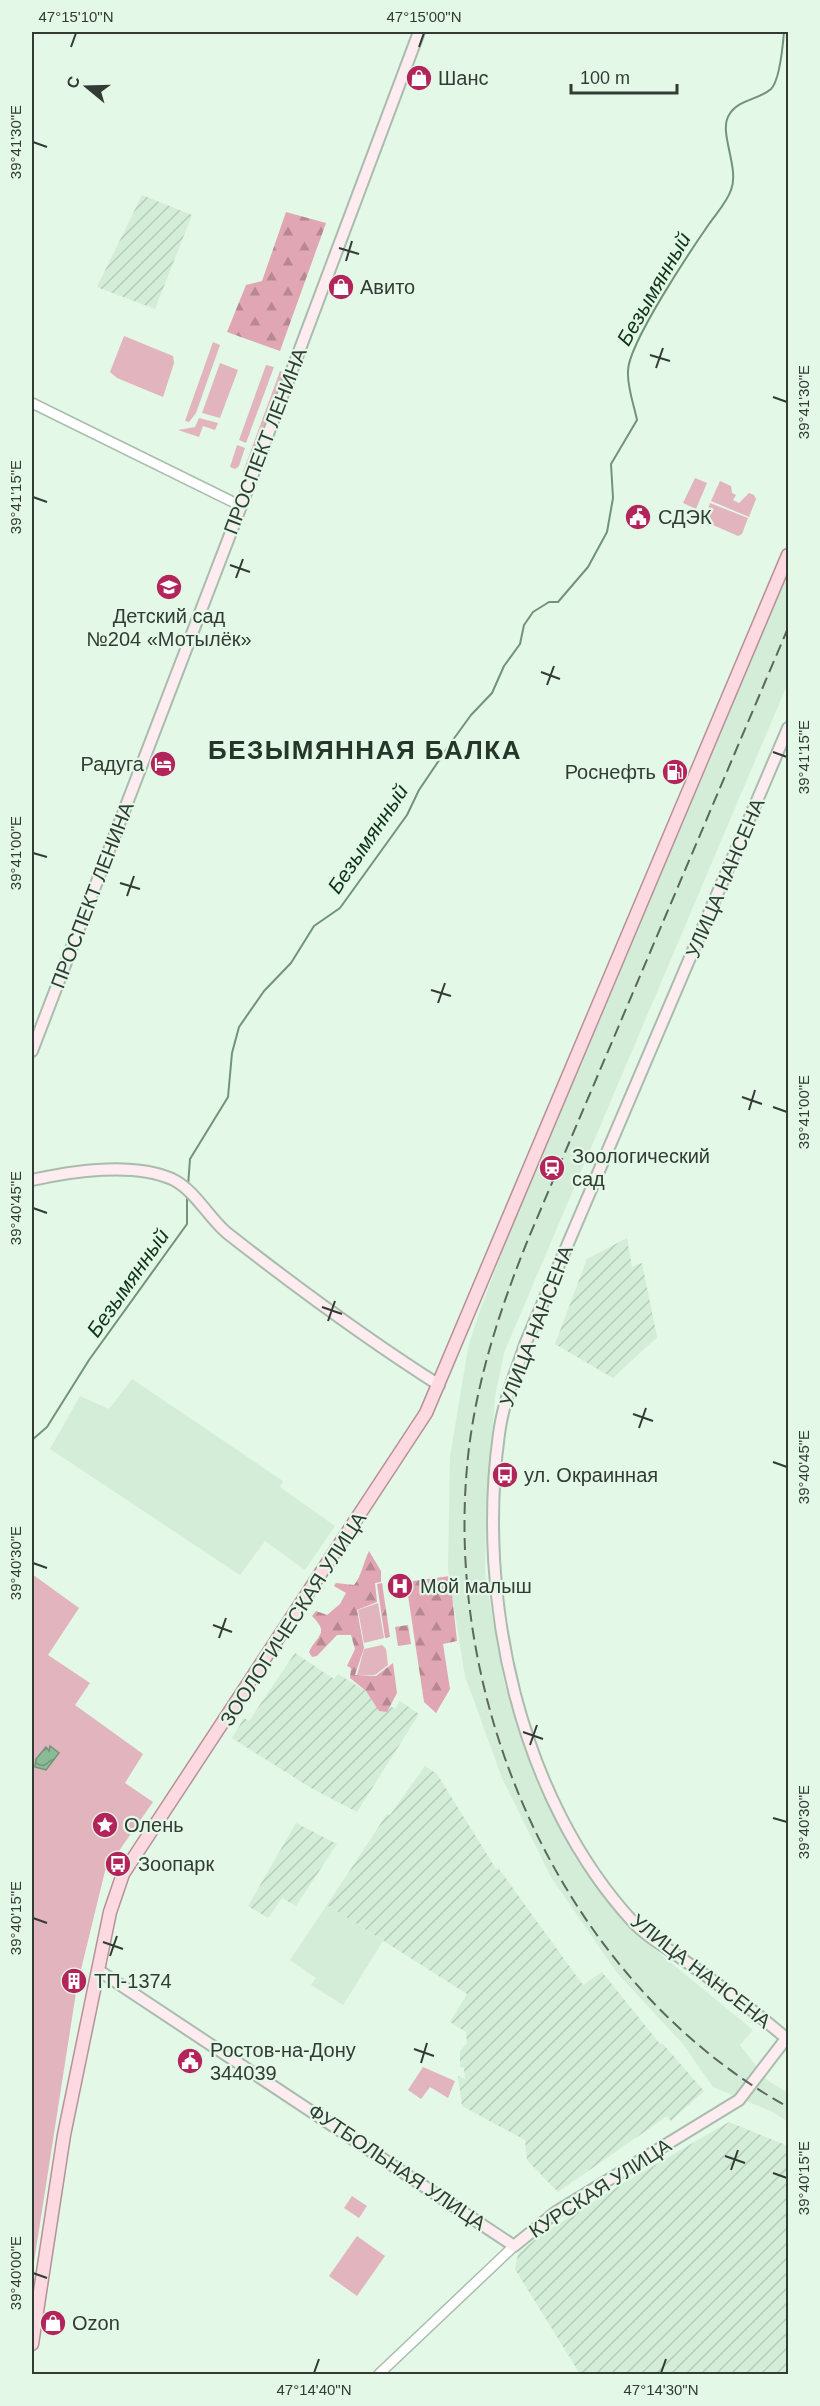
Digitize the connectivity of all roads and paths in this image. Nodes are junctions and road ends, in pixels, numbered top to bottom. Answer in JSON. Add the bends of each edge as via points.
{"nodes":[{"id":1,"x":419,"y":32,"type":"edge"},
{"id":2,"x":32,"y":404,"type":"edge"},
{"id":3,"x":241,"y":506,"type":"junction"},
{"id":4,"x":789,"y":555,"type":"edge"},
{"id":5,"x":789,"y":728,"type":"edge"},
{"id":6,"x":32,"y":1052,"type":"edge"},
{"id":7,"x":32,"y":1180,"type":"edge"},
{"id":8,"x":439,"y":1385,"type":"junction"},
{"id":9,"x":98,"y":1970,"type":"junction"},
{"id":10,"x":788,"y":2038,"type":"edge"},
{"id":11,"x":514,"y":2246,"type":"junction"},
{"id":12,"x":32,"y":2344,"type":"edge"},
{"id":13,"x":379,"y":2374,"type":"edge"}],
"edges":[{"from":1,"to":3,"type":"main road","name":"ПРОСПЕКТ ЛЕНИНА"},
{"from":2,"to":3,"type":"street"},
{"from":3,"to":6,"type":"main road","name":"ПРОСПЕКТ ЛЕНИНА"},
{"from":4,"to":8,"type":"main road","name":"ЗООЛОГИЧЕСКАЯ УЛИЦА"},
{"from":5,"to":10,"type":"main road","name":"УЛИЦА НАНСЕНА","via":[[526,1342],[504,1409],[494,1487],[495,1583],[509,1670],[544,1778],[582,1853],[636,1925]]},
{"from":7,"to":8,"type":"main road","via":[[117,1170],[175,1181],[218,1226],[275,1271]]},
{"from":8,"to":9,"type":"main road","name":"ЗООЛОГИЧЕСКАЯ УЛИЦА","via":[[378,1490],[123,1874]]},
{"from":9,"to":11,"type":"main road","name":"ФУТБОЛЬНАЯ УЛИЦА"},
{"from":9,"to":12,"type":"main road","name":"ЗООЛОГИЧЕСКАЯ УЛИЦА","via":[[64,2135]]},
{"from":10,"to":11,"type":"main road","name":"КУРСКАЯ УЛИЦА","via":[[751,2087],[728,2109],[556,2212]]},
{"from":11,"to":13,"type":"street","name":"КУРСКАЯ УЛИЦА"}]}
